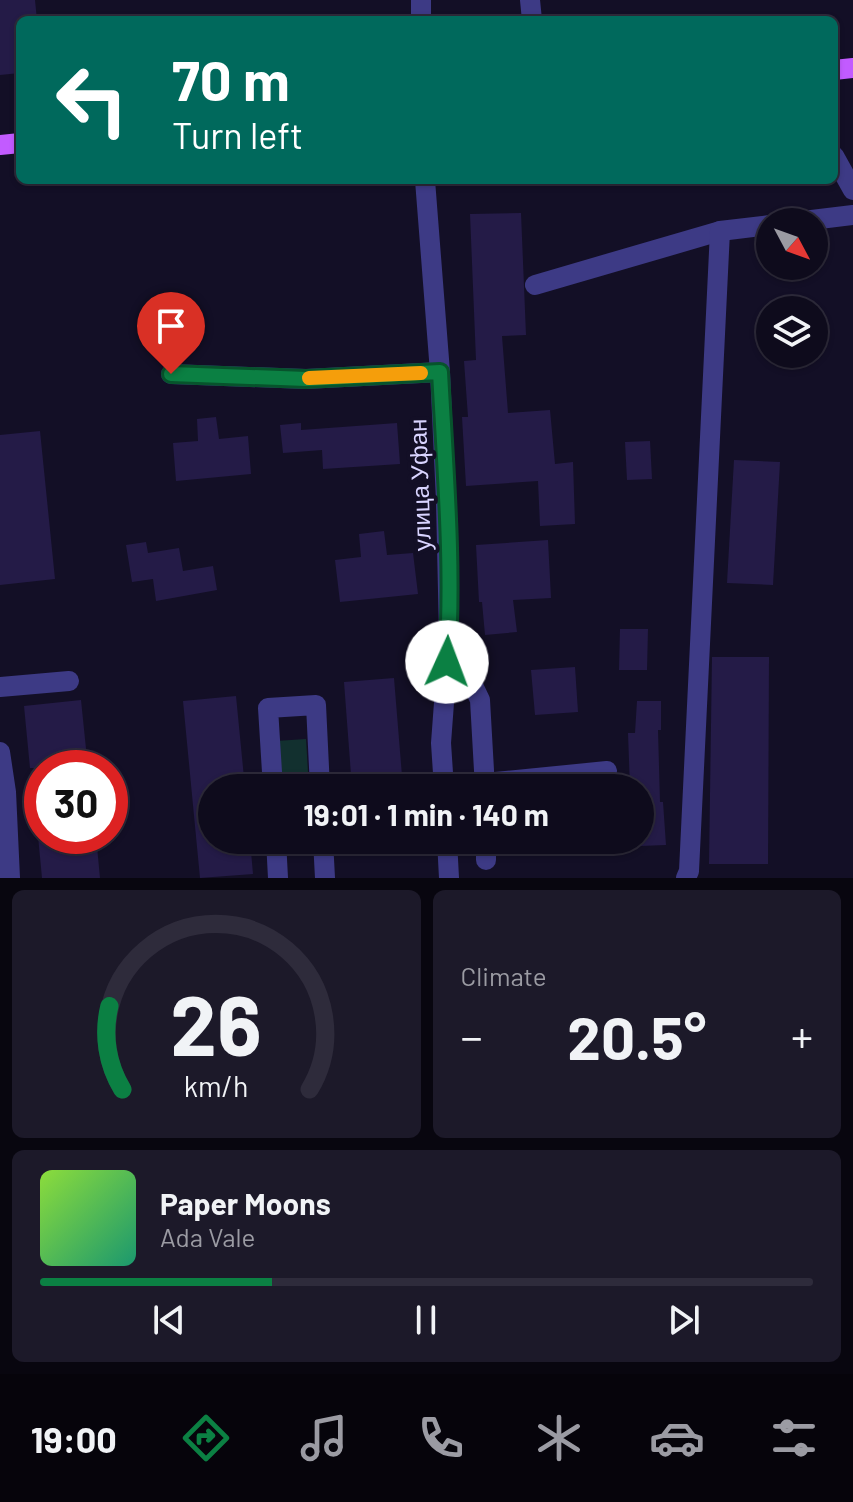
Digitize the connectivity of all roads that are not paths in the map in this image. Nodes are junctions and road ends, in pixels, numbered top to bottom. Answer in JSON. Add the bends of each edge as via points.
{"nodes":[{"id":1,"x":838,"y":163,"type":"edge"},
{"id":2,"x":425,"y":184,"type":"edge"},
{"id":3,"x":853,"y":190,"type":"edge"},
{"id":4,"x":853,"y":215,"type":"edge"},
{"id":5,"x":828,"y":218,"type":"edge"},
{"id":6,"x":756,"y":227,"type":"edge"},
{"id":7,"x":720,"y":231,"type":"junction"},
{"id":8,"x":535,"y":285,"type":"dead end"},
{"id":9,"x":440,"y":372,"type":"junction"},
{"id":10,"x":171,"y":374,"type":"dead end"},
{"id":11,"x":449,"y":636,"type":"junction"},
{"id":12,"x":69,"y":681,"type":"dead end"},
{"id":13,"x":0,"y":687,"type":"edge"},
{"id":14,"x":0,"y":752,"type":"edge"},
{"id":15,"x":607,"y":771,"type":"dead end"},
{"id":16,"x":272,"y":774,"type":"edge"},
{"id":17,"x":319,"y":774,"type":"edge"},
{"id":18,"x":443,"y":774,"type":"edge"},
{"id":19,"x":484,"y":774,"type":"edge"},
{"id":20,"x":583,"y":774,"type":"edge"},
{"id":21,"x":3,"y":792,"type":"edge"},
{"id":22,"x":277,"y":854,"type":"edge"},
{"id":23,"x":324,"y":854,"type":"edge"},
{"id":24,"x":448,"y":854,"type":"edge"},
{"id":25,"x":10,"y":878,"type":"edge"},
{"id":26,"x":278,"y":878,"type":"edge"},
{"id":27,"x":325,"y":878,"type":"edge"},
{"id":28,"x":449,"y":878,"type":"edge"},
{"id":29,"x":686,"y":878,"type":"edge"}],
"edges":[{"from":1,"to":3,"type":"street"},
{"from":2,"to":9,"type":"street","name":"улица Уфан"},
{"from":4,"to":5,"type":"street"},
{"from":6,"to":7,"type":"street"},
{"from":7,"to":8,"type":"street"},
{"from":7,"to":29,"type":"street"},
{"from":9,"to":10,"type":"street","via":[[306,379]]},
{"from":9,"to":11,"type":"street","name":"улица Уфан"},
{"from":11,"to":18,"type":"street","name":"улица Уфан"},
{"from":11,"to":19,"type":"street","via":[[480,700]]},
{"from":12,"to":13,"type":"street"},
{"from":14,"to":21,"type":"street"},
{"from":15,"to":20,"type":"street"},
{"from":16,"to":17,"type":"street","via":[[268,708],[316,705]]},
{"from":21,"to":25,"type":"street"},
{"from":22,"to":26,"type":"street"},
{"from":23,"to":27,"type":"street"},
{"from":24,"to":28,"type":"street"}]}
